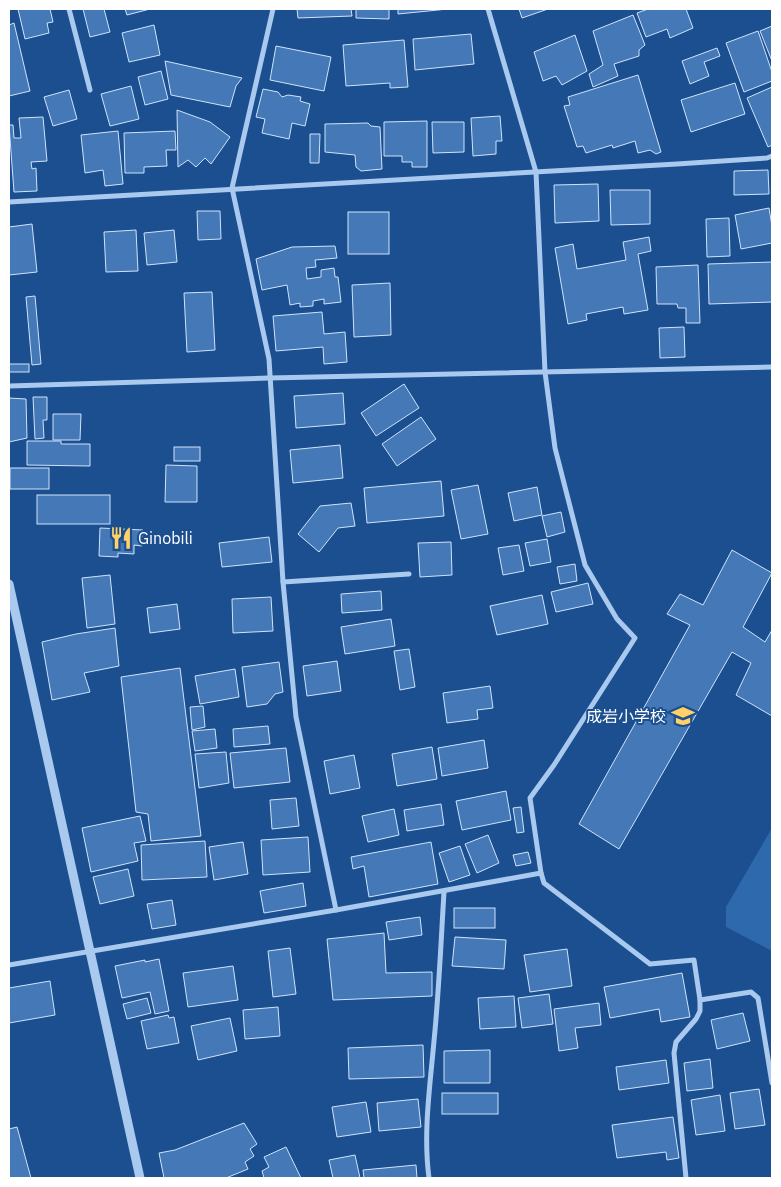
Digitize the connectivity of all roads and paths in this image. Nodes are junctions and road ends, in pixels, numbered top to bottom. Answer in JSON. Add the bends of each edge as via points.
{"nodes":[{"id":1,"x":69,"y":9,"type":"edge"},
{"id":2,"x":273,"y":9,"type":"edge"},
{"id":3,"x":488,"y":9,"type":"edge"},
{"id":4,"x":90,"y":90,"type":"dead end"},
{"id":5,"x":772,"y":156,"type":"edge"},
{"id":6,"x":536,"y":172,"type":"junction"},
{"id":7,"x":232,"y":188,"type":"junction"},
{"id":8,"x":9,"y":202,"type":"edge"},
{"id":9,"x":772,"y":366,"type":"edge"},
{"id":10,"x":545,"y":372,"type":"junction"},
{"id":11,"x":269,"y":378,"type":"junction"},
{"id":12,"x":9,"y":386,"type":"edge"},
{"id":13,"x":409,"y":574,"type":"dead end"},
{"id":14,"x":282,"y":582,"type":"junction"},
{"id":15,"x":9,"y":584,"type":"edge"},
{"id":16,"x":541,"y":873,"type":"junction"},
{"id":17,"x":444,"y":892,"type":"junction"},
{"id":18,"x":336,"y":910,"type":"junction"},
{"id":19,"x":90,"y":950,"type":"junction"},
{"id":20,"x":9,"y":965,"type":"edge"},
{"id":21,"x":700,"y":1000,"type":"junction"},
{"id":22,"x":772,"y":1083,"type":"edge"},
{"id":23,"x":140,"y":1178,"type":"edge"},
{"id":24,"x":429,"y":1178,"type":"edge"},
{"id":25,"x":686,"y":1178,"type":"edge"}],
"edges":[{"from":1,"to":4,"type":"street"},
{"from":2,"to":7,"type":"street"},
{"from":3,"to":6,"type":"street"},
{"from":5,"to":6,"type":"street"},
{"from":6,"to":7,"type":"street"},
{"from":6,"to":10,"type":"street"},
{"from":7,"to":8,"type":"street"},
{"from":7,"to":11,"type":"street","via":[[269,359]]},
{"from":9,"to":10,"type":"street"},
{"from":10,"to":11,"type":"street"},
{"from":10,"to":16,"type":"street","via":[[555,448],[585,565],[617,619],[635,638],[530,798]]},
{"from":11,"to":12,"type":"street"},
{"from":11,"to":14,"type":"street"},
{"from":13,"to":14,"type":"street"},
{"from":14,"to":18,"type":"street","via":[[296,717]]},
{"from":15,"to":19,"type":"street"},
{"from":16,"to":17,"type":"street"},
{"from":16,"to":21,"type":"street","via":[[544,883],[650,964],[694,960]]},
{"from":17,"to":18,"type":"street"},
{"from":17,"to":24,"type":"street","via":[[426,1132]]},
{"from":18,"to":19,"type":"street"},
{"from":19,"to":20,"type":"street"},
{"from":19,"to":23,"type":"street"},
{"from":21,"to":22,"type":"street","via":[[751,992],[758,998]]},
{"from":21,"to":25,"type":"street","via":[[700,1011],[676,1042],[674,1053]]}]}
